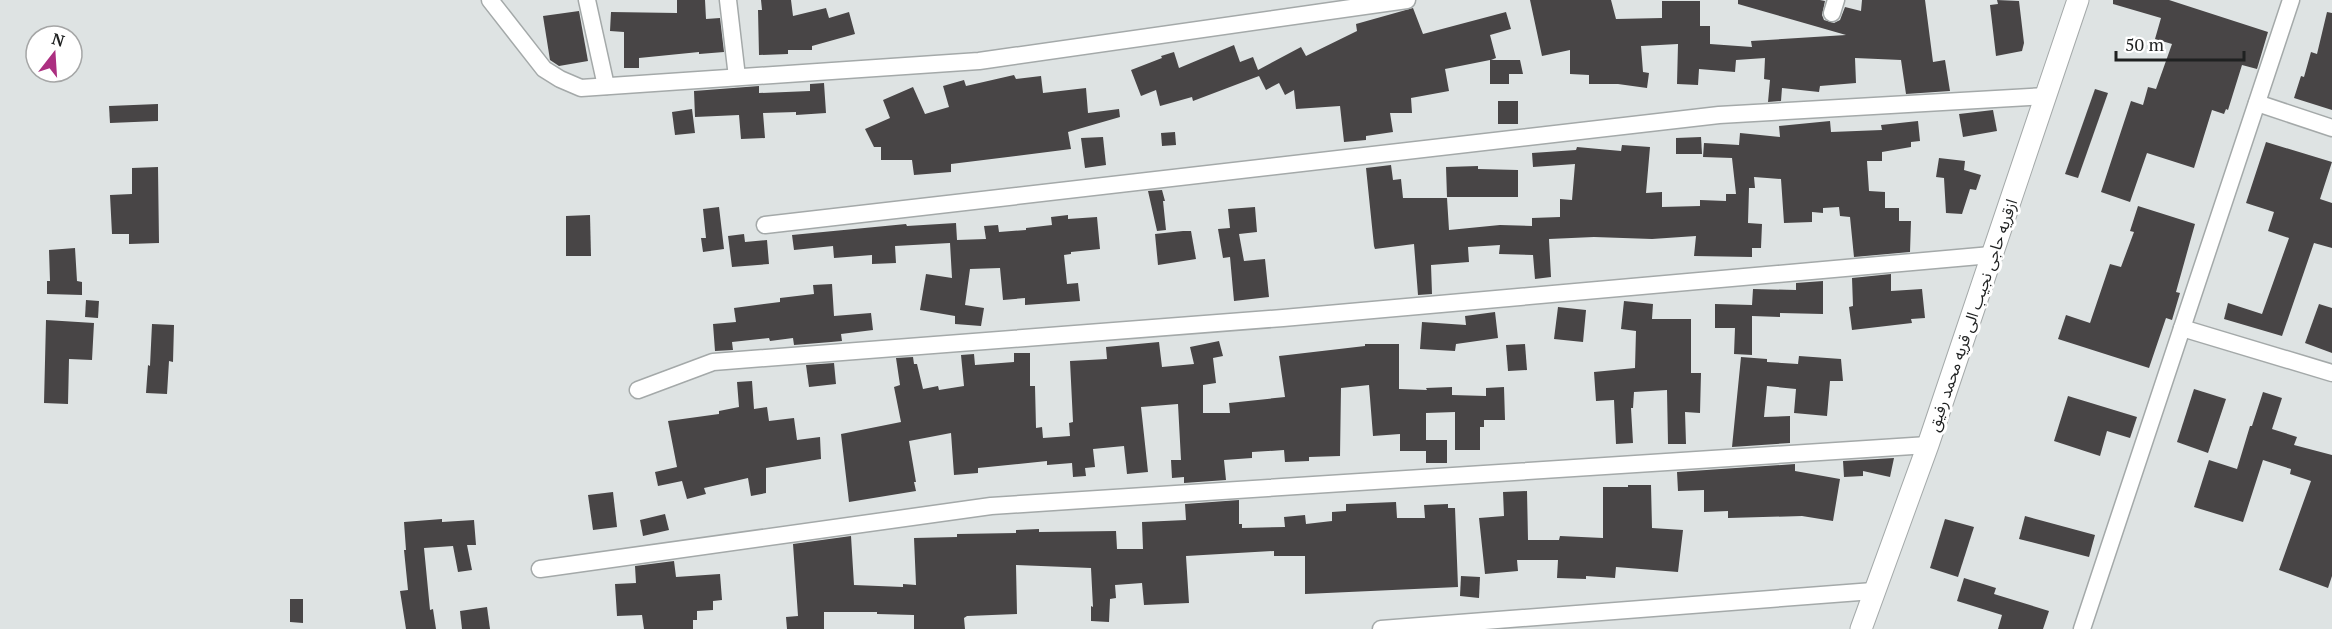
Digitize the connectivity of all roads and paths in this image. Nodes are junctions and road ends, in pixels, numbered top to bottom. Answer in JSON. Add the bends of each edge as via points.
{"nodes":[{"id":1,"x":490,"y":0,"type":"edge"},
{"id":2,"x":587,"y":0,"type":"edge"},
{"id":3,"x":728,"y":0,"type":"edge"},
{"id":4,"x":1407,"y":0,"type":"edge"},
{"id":5,"x":2078,"y":0,"type":"edge"},
{"id":6,"x":2291,"y":0,"type":"edge"},
{"id":7,"x":737,"y":77,"type":"junction"},
{"id":8,"x":606,"y":86,"type":"junction"},
{"id":9,"x":2047,"y":96,"type":"junction"},
{"id":10,"x":2257,"y":103,"type":"junction"},
{"id":11,"x":2332,"y":128,"type":"edge"},
{"id":12,"x":765,"y":225,"type":"dead end"},
{"id":13,"x":1991,"y":255,"type":"junction"},
{"id":14,"x":2182,"y":327,"type":"junction"},
{"id":15,"x":2332,"y":373,"type":"edge"},
{"id":16,"x":638,"y":390,"type":"dead end"},
{"id":17,"x":1928,"y":445,"type":"junction"},
{"id":18,"x":540,"y":569,"type":"dead end"},
{"id":19,"x":1873,"y":591,"type":"junction"},
{"id":20,"x":1381,"y":629,"type":"edge"},
{"id":21,"x":1861,"y":629,"type":"edge"},
{"id":22,"x":2082,"y":629,"type":"edge"}],
"edges":[{"from":1,"to":8,"type":"street","via":[[544,69],[581,88]]},
{"from":2,"to":8,"type":"street"},
{"from":3,"to":7,"type":"street"},
{"from":4,"to":7,"type":"street","via":[[979,61]]},
{"from":5,"to":9,"type":"street","name":"ازقریه حاجی نجیب الی قریه محمد رفیق"},
{"from":6,"to":10,"type":"street"},
{"from":7,"to":8,"type":"street"},
{"from":9,"to":12,"type":"street","via":[[1719,115]]},
{"from":9,"to":13,"type":"street","name":"ازقریه حاجی نجیب الی قریه محمد رفیق"},
{"from":10,"to":11,"type":"street"},
{"from":10,"to":14,"type":"street"},
{"from":13,"to":16,"type":"street","via":[[1283,318],[713,362]]},
{"from":13,"to":17,"type":"street","name":"ازقریه حاجی نجیب الی قریه محمد رفیق"},
{"from":14,"to":15,"type":"street"},
{"from":14,"to":22,"type":"street"},
{"from":17,"to":18,"type":"street","via":[[991,506]]},
{"from":17,"to":19,"type":"street","name":"ازقریه حاجی نجیب الی قریه محمد رفیق"},
{"from":19,"to":20,"type":"street"},
{"from":19,"to":21,"type":"street","name":"ازقریه حاجی نجیب الی قریه محمد رفیق"}]}
